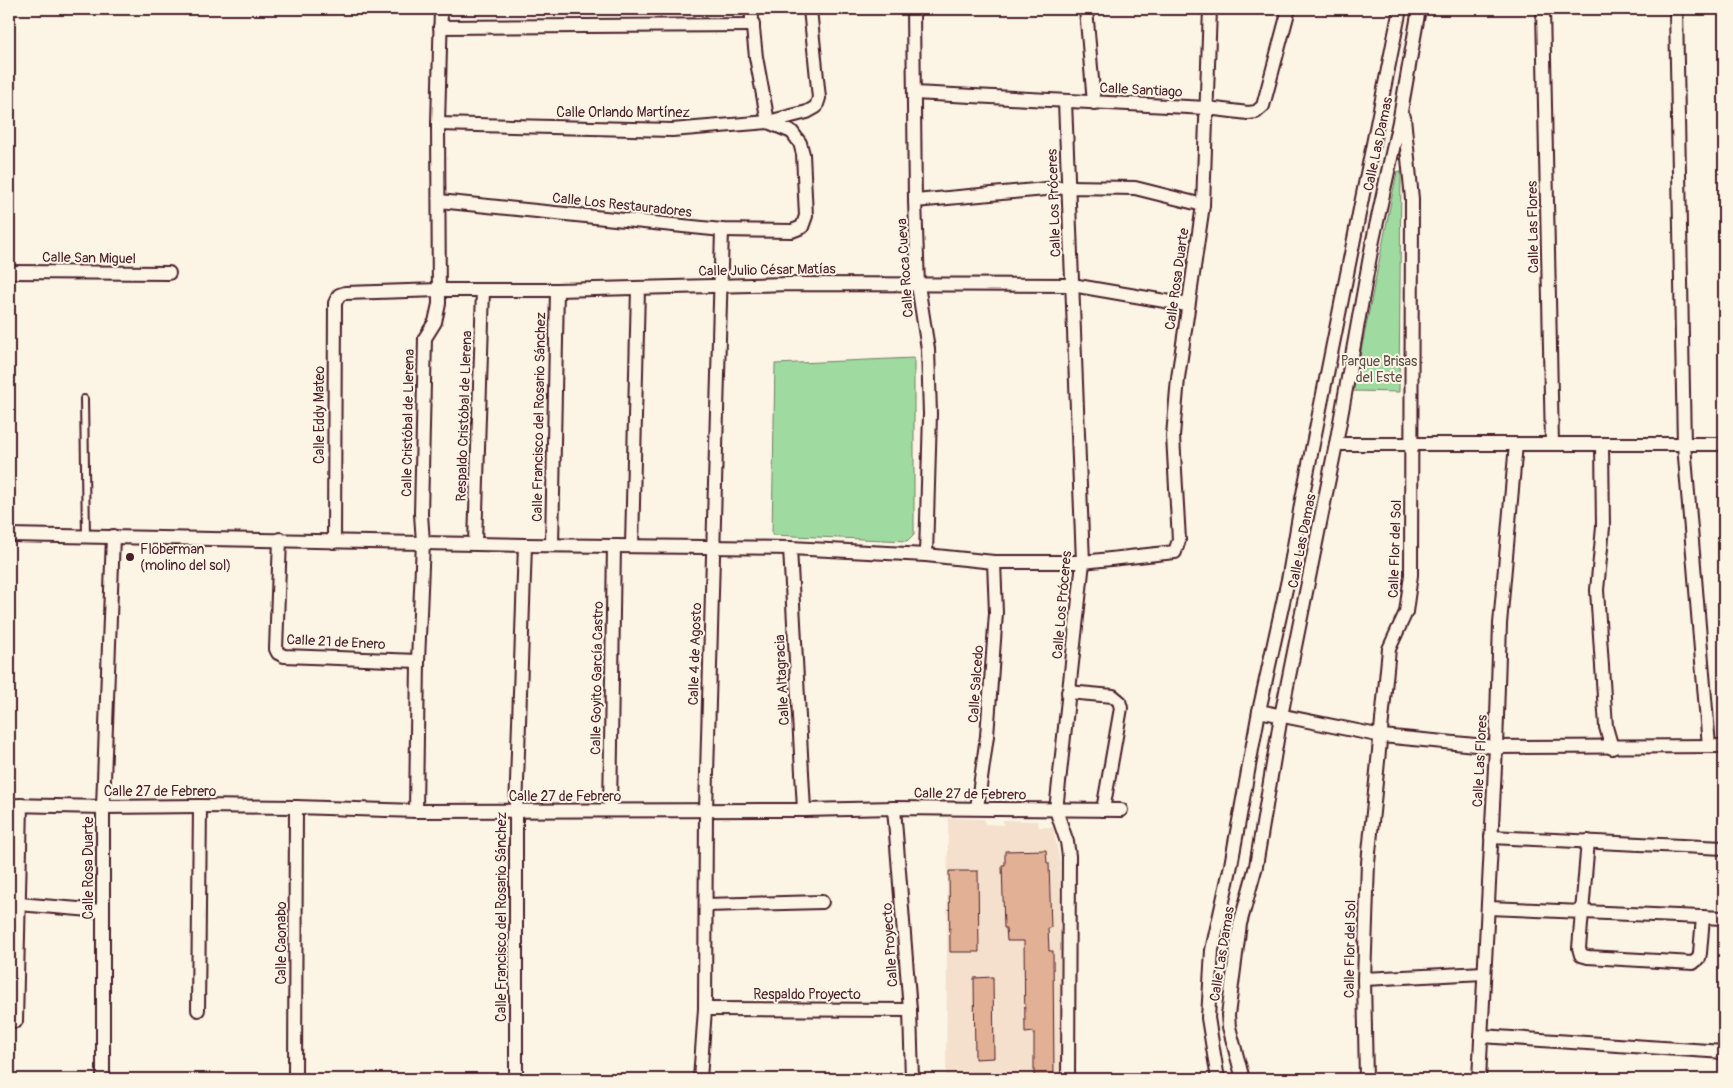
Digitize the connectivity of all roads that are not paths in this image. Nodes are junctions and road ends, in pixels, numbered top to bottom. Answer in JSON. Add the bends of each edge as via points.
{"nodes":[{"id":1,"x":441,"y":9,"type":"edge"},
{"id":2,"x":752,"y":9,"type":"edge"},
{"id":3,"x":810,"y":9,"type":"edge"},
{"id":4,"x":913,"y":9,"type":"edge"},
{"id":5,"x":1086,"y":9,"type":"edge"},
{"id":6,"x":1210,"y":9,"type":"edge"},
{"id":7,"x":1288,"y":9,"type":"edge"},
{"id":8,"x":1400,"y":9,"type":"edge"},
{"id":9,"x":1419,"y":9,"type":"edge"},
{"id":10,"x":1543,"y":9,"type":"edge"},
{"id":11,"x":1676,"y":9,"type":"edge"},
{"id":12,"x":752,"y":25,"type":"junction"},
{"id":13,"x":440,"y":27,"type":"junction"},
{"id":14,"x":914,"y":92,"type":"junction"},
{"id":15,"x":1065,"y":102,"type":"junction"},
{"id":16,"x":1094,"y":103,"type":"junction"},
{"id":17,"x":1402,"y":105,"type":"junction"},
{"id":18,"x":1207,"y":108,"type":"junction"},
{"id":19,"x":768,"y":122,"type":"junction"},
{"id":20,"x":438,"y":124,"type":"junction"},
{"id":21,"x":1068,"y":188,"type":"junction"},
{"id":22,"x":438,"y":201,"type":"junction"},
{"id":23,"x":915,"y":201,"type":"junction"},
{"id":24,"x":1203,"y":205,"type":"junction"},
{"id":25,"x":722,"y":230,"type":"junction"},
{"id":26,"x":9,"y":272,"type":"edge"},
{"id":27,"x":169,"y":274,"type":"dead end"},
{"id":28,"x":918,"y":285,"type":"junction"},
{"id":29,"x":1072,"y":285,"type":"junction"},
{"id":30,"x":721,"y":286,"type":"junction"},
{"id":31,"x":638,"y":288,"type":"junction"},
{"id":32,"x":438,"y":290,"type":"junction"},
{"id":33,"x":483,"y":290,"type":"junction"},
{"id":34,"x":556,"y":290,"type":"junction"},
{"id":35,"x":345,"y":293,"type":"joint"},
{"id":36,"x":1188,"y":305,"type":"junction"},
{"id":37,"x":84,"y":398,"type":"dead end"},
{"id":38,"x":1336,"y":444,"type":"junction"},
{"id":39,"x":1412,"y":444,"type":"junction"},
{"id":40,"x":1516,"y":444,"type":"junction"},
{"id":41,"x":1552,"y":444,"type":"junction"},
{"id":42,"x":1602,"y":444,"type":"junction"},
{"id":43,"x":1724,"y":444,"type":"edge"},
{"id":44,"x":1684,"y":445,"type":"junction"},
{"id":45,"x":9,"y":535,"type":"edge"},
{"id":46,"x":86,"y":536,"type":"junction"},
{"id":47,"x":113,"y":536,"type":"junction"},
{"id":48,"x":280,"y":540,"type":"junction"},
{"id":49,"x":334,"y":542,"type":"junction"},
{"id":50,"x":423,"y":542,"type":"junction"},
{"id":51,"x":475,"y":544,"type":"junction"},
{"id":52,"x":525,"y":545,"type":"junction"},
{"id":53,"x":552,"y":545,"type":"junction"},
{"id":54,"x":614,"y":546,"type":"junction"},
{"id":55,"x":632,"y":546,"type":"junction"},
{"id":56,"x":713,"y":547,"type":"junction"},
{"id":57,"x":790,"y":548,"type":"junction"},
{"id":58,"x":926,"y":554,"type":"junction"},
{"id":59,"x":994,"y":562,"type":"junction"},
{"id":60,"x":1083,"y":562,"type":"junction"},
{"id":61,"x":1289,"y":574,"type":"junction"},
{"id":62,"x":1310,"y":579,"type":"junction"},
{"id":63,"x":418,"y":661,"type":"junction"},
{"id":64,"x":1068,"y":692,"type":"junction"},
{"id":65,"x":1259,"y":711,"type":"junction"},
{"id":66,"x":1281,"y":716,"type":"junction"},
{"id":67,"x":1382,"y":736,"type":"junction"},
{"id":68,"x":1709,"y":746,"type":"junction"},
{"id":69,"x":1724,"y":746,"type":"edge"},
{"id":70,"x":1496,"y":747,"type":"junction"},
{"id":71,"x":1612,"y":748,"type":"junction"},
{"id":72,"x":15,"y":805,"type":"edge"},
{"id":73,"x":200,"y":806,"type":"junction"},
{"id":74,"x":104,"y":807,"type":"junction"},
{"id":75,"x":296,"y":807,"type":"junction"},
{"id":76,"x":894,"y":808,"type":"junction"},
{"id":77,"x":977,"y":808,"type":"junction"},
{"id":78,"x":610,"y":810,"type":"junction"},
{"id":79,"x":706,"y":810,"type":"junction"},
{"id":80,"x":804,"y":810,"type":"junction"},
{"id":81,"x":1056,"y":810,"type":"junction"},
{"id":82,"x":1103,"y":810,"type":"junction"},
{"id":83,"x":1121,"y":810,"type":"dead end"},
{"id":84,"x":416,"y":811,"type":"junction"},
{"id":85,"x":516,"y":811,"type":"junction"},
{"id":86,"x":1491,"y":837,"type":"junction"},
{"id":87,"x":1588,"y":841,"type":"junction"},
{"id":88,"x":1724,"y":848,"type":"edge"},
{"id":89,"x":822,"y":902,"type":"dead end"},
{"id":90,"x":18,"y":904,"type":"junction"},
{"id":91,"x":706,"y":905,"type":"junction"},
{"id":92,"x":1488,"y":908,"type":"junction"},
{"id":93,"x":104,"y":911,"type":"junction"},
{"id":94,"x":1582,"y":912,"type":"junction"},
{"id":95,"x":1703,"y":917,"type":"junction"},
{"id":96,"x":1724,"y":918,"type":"edge"},
{"id":97,"x":1484,"y":973,"type":"junction"},
{"id":98,"x":1364,"y":979,"type":"junction"},
{"id":99,"x":705,"y":1009,"type":"junction"},
{"id":100,"x":198,"y":1010,"type":"dead end"},
{"id":101,"x":910,"y":1010,"type":"junction"},
{"id":102,"x":1228,"y":1015,"type":"junction"},
{"id":103,"x":1208,"y":1018,"type":"junction"},
{"id":104,"x":16,"y":1020,"type":"dead end"},
{"id":105,"x":1481,"y":1036,"type":"junction"},
{"id":106,"x":1724,"y":1052,"type":"edge"},
{"id":107,"x":103,"y":1079,"type":"edge"},
{"id":108,"x":295,"y":1079,"type":"edge"},
{"id":109,"x":516,"y":1079,"type":"edge"},
{"id":110,"x":700,"y":1079,"type":"edge"},
{"id":111,"x":912,"y":1079,"type":"edge"},
{"id":112,"x":1068,"y":1079,"type":"edge"},
{"id":113,"x":1218,"y":1079,"type":"edge"},
{"id":114,"x":1244,"y":1079,"type":"edge"},
{"id":115,"x":1366,"y":1079,"type":"edge"},
{"id":116,"x":1479,"y":1079,"type":"edge"}],
"edges":[{"from":1,"to":13,"type":"street","name":"Calle Cristóbal de Llerena"},
{"from":2,"to":12,"type":"street"},
{"from":3,"to":19,"type":"street","name":"Calle Orlando Martínez","via":[[820,98],[816,107],[807,112]]},
{"from":4,"to":14,"type":"street","name":"Calle Roca Cueva"},
{"from":5,"to":16,"type":"street"},
{"from":6,"to":18,"type":"street","name":"Calle Rosa Duarte"},
{"from":7,"to":18,"type":"street","name":"Calle Santiago","via":[[1263,106],[1248,113]]},
{"from":8,"to":61,"type":"street","name":"Calle Las Damas"},
{"from":9,"to":17,"type":"street","name":"Calle Las Damas"},
{"from":10,"to":41,"type":"street","name":"Calle Las Flores"},
{"from":11,"to":44,"type":"street"},
{"from":12,"to":13,"type":"street"},
{"from":12,"to":19,"type":"street"},
{"from":13,"to":20,"type":"street","name":"Calle Cristóbal de Llerena"},
{"from":14,"to":15,"type":"street","name":"Calle Santiago"},
{"from":14,"to":23,"type":"street","name":"Calle Roca Cueva"},
{"from":15,"to":16,"type":"street","name":"Calle Santiago"},
{"from":15,"to":21,"type":"street","name":"Calle Los Próceres"},
{"from":16,"to":18,"type":"street","name":"Calle Santiago"},
{"from":17,"to":38,"type":"street","name":"Calle Las Damas","via":[[1373,240]]},
{"from":17,"to":39,"type":"street","name":"Calle Flor del Sol","via":[[1412,199]]},
{"from":18,"to":24,"type":"street","name":"Calle Rosa Duarte"},
{"from":19,"to":20,"type":"street","name":"Calle Orlando Martínez","via":[[672,130]]},
{"from":19,"to":25,"type":"street","name":"Calle Los Restauradores","via":[[792,132],[800,143],[806,216],[802,227],[792,231]]},
{"from":20,"to":22,"type":"street","name":"Calle Cristóbal de Llerena"},
{"from":21,"to":23,"type":"street"},
{"from":21,"to":24,"type":"street","via":[[1134,188]]},
{"from":21,"to":29,"type":"street","name":"Calle Los Próceres"},
{"from":22,"to":25,"type":"street","name":"Calle Los Restauradores"},
{"from":22,"to":32,"type":"street","name":"Calle Cristóbal de Llerena"},
{"from":23,"to":28,"type":"street","name":"Calle Roca Cueva"},
{"from":24,"to":36,"type":"street","name":"Calle Rosa Duarte"},
{"from":25,"to":30,"type":"street","name":"Calle 4 de Agosto"},
{"from":26,"to":27,"type":"street","name":"Calle San Miguel"},
{"from":28,"to":29,"type":"street","name":"Calle Julio César Matías"},
{"from":28,"to":30,"type":"street","name":"Calle Julio César Matías"},
{"from":28,"to":58,"type":"street","name":"Calle Roca Cueva","via":[[928,349],[930,414]]},
{"from":29,"to":36,"type":"street","name":"Calle Julio César Matías"},
{"from":29,"to":60,"type":"street","name":"Calle Los Próceres"},
{"from":30,"to":31,"type":"street","name":"Calle Julio César Matías"},
{"from":30,"to":56,"type":"street","name":"Calle 4 de Agosto"},
{"from":31,"to":34,"type":"street","name":"Calle Julio César Matías"},
{"from":31,"to":55,"type":"street"},
{"from":32,"to":33,"type":"street","name":"Calle Julio César Matías"},
{"from":32,"to":35,"type":"street","name":"Calle Julio César Matías"},
{"from":32,"to":50,"type":"street","name":"Calle Cristóbal de Llerena","via":[[439,304],[425,338]]},
{"from":33,"to":34,"type":"street","name":"Calle Julio César Matías"},
{"from":33,"to":51,"type":"street","name":"Respaldo Cristóbal de Llerena"},
{"from":34,"to":53,"type":"street","name":"Calle Francisco del Rosario Sánchez"},
{"from":35,"to":49,"type":"street","name":"Calle Eddy Mateo","via":[[335,303]]},
{"from":36,"to":60,"type":"street","name":"Calle Rosa Duarte","via":[[1173,436],[1179,540],[1176,552]]},
{"from":37,"to":46,"type":"lane"},
{"from":38,"to":39,"type":"street"},
{"from":38,"to":62,"type":"street","name":"Calle Las Damas"},
{"from":39,"to":40,"type":"street"},
{"from":39,"to":67,"type":"street","name":"Calle Flor del Sol","via":[[1411,575],[1406,612],[1389,648]]},
{"from":40,"to":41,"type":"street"},
{"from":40,"to":70,"type":"street","name":"Calle Las Flores","via":[[1500,624]]},
{"from":41,"to":42,"type":"street"},
{"from":42,"to":44,"type":"street"},
{"from":42,"to":71,"type":"street","via":[[1603,527],[1597,590],[1606,727]]},
{"from":43,"to":44,"type":"street"},
{"from":44,"to":68,"type":"street"},
{"from":45,"to":46,"type":"street"},
{"from":46,"to":47,"type":"street"},
{"from":47,"to":48,"type":"street"},
{"from":47,"to":74,"type":"street","name":"Calle Rosa Duarte"},
{"from":48,"to":49,"type":"street"},
{"from":48,"to":63,"type":"street","name":"Calle 21 de Enero","via":[[278,654]]},
{"from":49,"to":50,"type":"street"},
{"from":50,"to":51,"type":"street"},
{"from":50,"to":63,"type":"street","name":"Calle Cristóbal de Llerena"},
{"from":51,"to":52,"type":"street"},
{"from":52,"to":53,"type":"street"},
{"from":52,"to":85,"type":"street","name":"Calle Francisco del Rosario Sánchez"},
{"from":53,"to":54,"type":"street"},
{"from":54,"to":55,"type":"street"},
{"from":54,"to":78,"type":"street","name":"Calle Goyito García Castro"},
{"from":55,"to":56,"type":"street"},
{"from":56,"to":57,"type":"street"},
{"from":56,"to":79,"type":"street","name":"Calle 4 de Agosto"},
{"from":57,"to":58,"type":"street"},
{"from":57,"to":80,"type":"street","name":"Calle Altagracia"},
{"from":58,"to":59,"type":"street"},
{"from":59,"to":60,"type":"street"},
{"from":59,"to":77,"type":"street","name":"Calle Salcedo","via":[[996,613],[987,736]]},
{"from":60,"to":64,"type":"street","name":"Calle Los Próceres"},
{"from":61,"to":62,"type":"street"},
{"from":61,"to":65,"type":"street","name":"Calle Las Damas"},
{"from":62,"to":66,"type":"street","name":"Calle Las Damas"},
{"from":63,"to":84,"type":"street","name":"Calle Cristóbal de Llerena"},
{"from":64,"to":81,"type":"street","name":"Calle Los Próceres"},
{"from":64,"to":82,"type":"street","via":[[1112,696],[1119,701],[1121,708]]},
{"from":65,"to":66,"type":"street"},
{"from":65,"to":103,"type":"street","name":"Calle Las Damas","via":[[1212,950]]},
{"from":66,"to":67,"type":"street"},
{"from":66,"to":102,"type":"street","name":"Calle Las Damas","via":[[1256,866],[1240,924]]},
{"from":67,"to":70,"type":"street"},
{"from":67,"to":98,"type":"street","name":"Calle Flor del Sol","via":[[1368,863]]},
{"from":68,"to":69,"type":"street"},
{"from":68,"to":71,"type":"street"},
{"from":70,"to":71,"type":"street"},
{"from":70,"to":86,"type":"street","name":"Calle Las Flores"},
{"from":72,"to":74,"type":"street","name":"Calle 27 de Febrero"},
{"from":72,"to":90,"type":"street"},
{"from":73,"to":74,"type":"street","name":"Calle 27 de Febrero"},
{"from":73,"to":75,"type":"street","name":"Calle 27 de Febrero"},
{"from":73,"to":100,"type":"street"},
{"from":74,"to":93,"type":"street","name":"Calle Rosa Duarte"},
{"from":75,"to":84,"type":"street","name":"Calle 27 de Febrero"},
{"from":75,"to":108,"type":"street","name":"Calle Caonabo"},
{"from":76,"to":77,"type":"street","name":"Calle 27 de Febrero"},
{"from":76,"to":80,"type":"street","name":"Calle 27 de Febrero"},
{"from":76,"to":101,"type":"street","name":"Calle Proyecto"},
{"from":77,"to":81,"type":"street","name":"Calle 27 de Febrero"},
{"from":78,"to":79,"type":"street","name":"Calle 27 de Febrero"},
{"from":78,"to":85,"type":"street","name":"Calle 27 de Febrero"},
{"from":79,"to":80,"type":"street","name":"Calle 27 de Febrero"},
{"from":79,"to":91,"type":"street","name":"Calle 4 de Agosto"},
{"from":81,"to":82,"type":"street","name":"Calle 27 de Febrero"},
{"from":81,"to":112,"type":"street","name":"Calle Los Próceres","via":[[1069,856]]},
{"from":82,"to":83,"type":"street","name":"Calle 27 de Febrero"},
{"from":84,"to":85,"type":"street","name":"Calle 27 de Febrero"},
{"from":85,"to":109,"type":"street","name":"Calle Francisco del Rosario Sánchez"},
{"from":86,"to":87,"type":"street"},
{"from":86,"to":92,"type":"street","name":"Calle Las Flores"},
{"from":87,"to":88,"type":"street"},
{"from":87,"to":94,"type":"street"},
{"from":89,"to":91,"type":"street"},
{"from":90,"to":93,"type":"street"},
{"from":90,"to":104,"type":"street"},
{"from":91,"to":99,"type":"street","name":"Calle 4 de Agosto"},
{"from":92,"to":94,"type":"street"},
{"from":92,"to":97,"type":"street","name":"Calle Las Flores"},
{"from":93,"to":107,"type":"street","name":"Calle Rosa Duarte"},
{"from":94,"to":95,"type":"street"},
{"from":94,"to":95,"type":"street","via":[[1581,955],[1694,963],[1700,953]]},
{"from":95,"to":96,"type":"street"},
{"from":97,"to":98,"type":"street"},
{"from":97,"to":105,"type":"street","name":"Calle Las Flores"},
{"from":98,"to":115,"type":"street","name":"Calle Flor del Sol"},
{"from":99,"to":101,"type":"street","name":"Respaldo Proyecto"},
{"from":99,"to":110,"type":"street","name":"Calle 4 de Agosto"},
{"from":101,"to":111,"type":"street","name":"Calle Proyecto"},
{"from":102,"to":103,"type":"street"},
{"from":102,"to":114,"type":"street","name":"Calle Las Damas"},
{"from":103,"to":113,"type":"street","name":"Calle Las Damas"},
{"from":105,"to":106,"type":"street"},
{"from":105,"to":116,"type":"street","name":"Calle Las Flores"}]}
